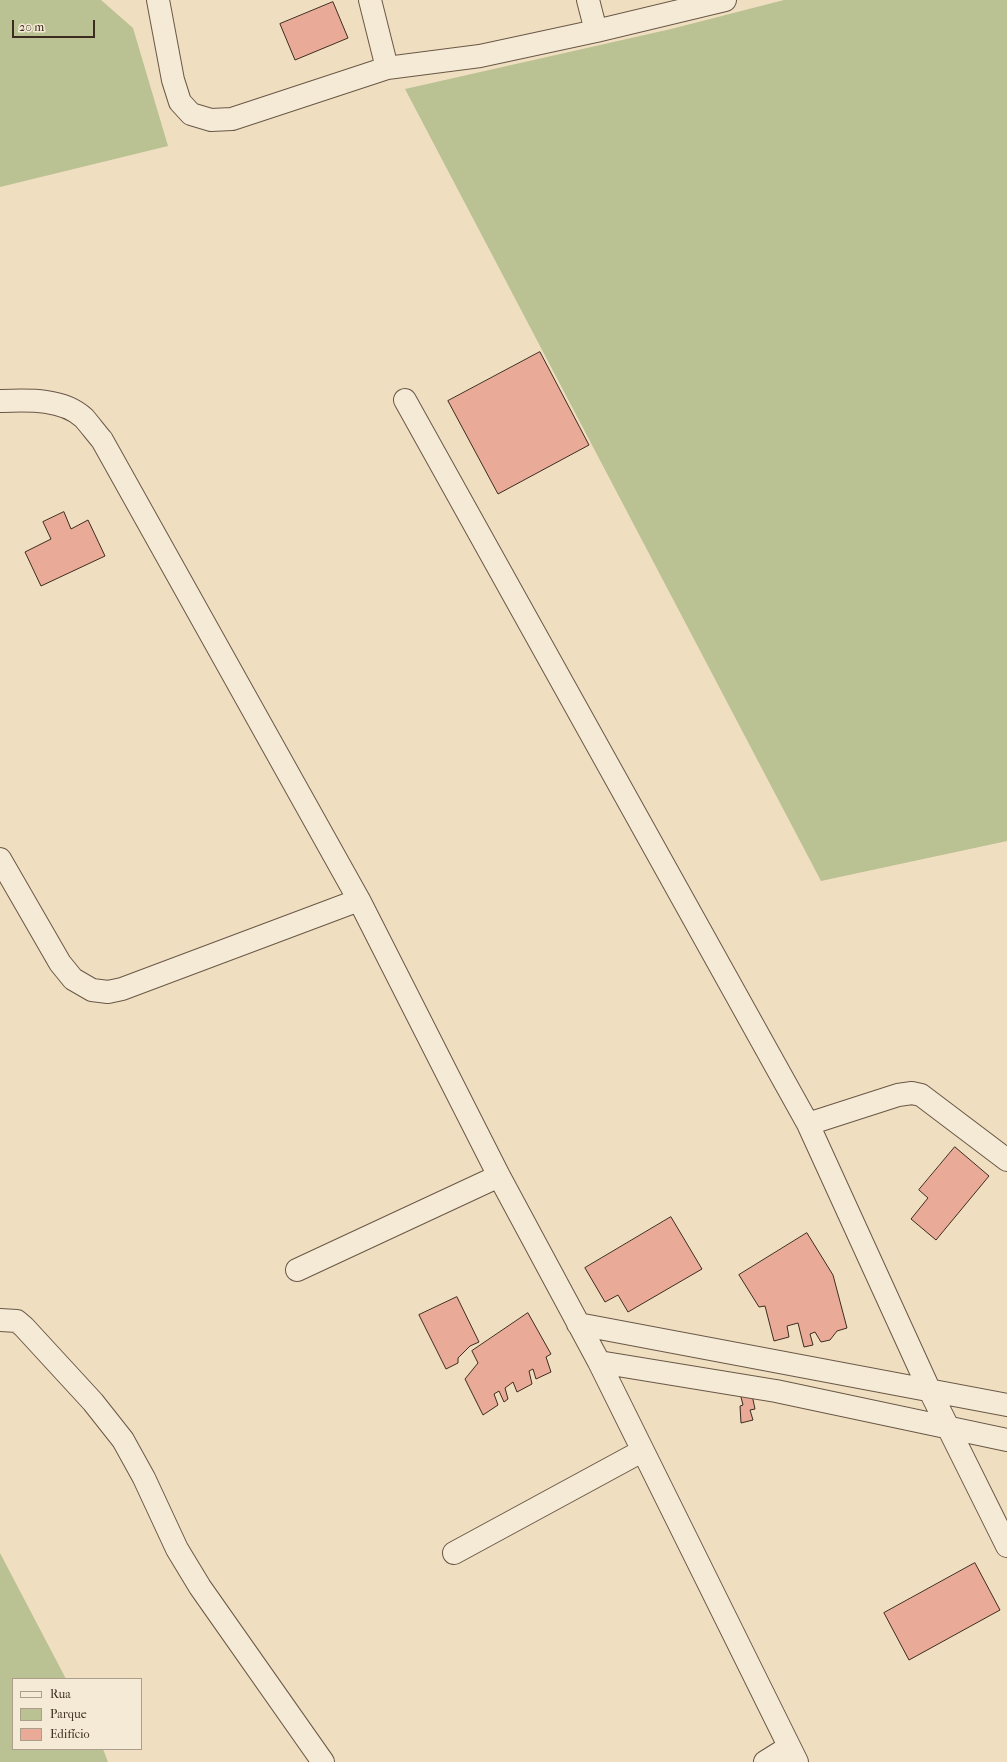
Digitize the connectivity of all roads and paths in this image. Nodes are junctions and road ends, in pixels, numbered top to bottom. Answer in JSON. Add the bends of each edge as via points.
{"nodes":[{"id":1,"x":158,"y":0,"type":"edge"},
{"id":2,"x":370,"y":0,"type":"edge"},
{"id":3,"x":588,"y":0,"type":"edge"},
{"id":4,"x":726,"y":0,"type":"edge"},
{"id":5,"x":596,"y":31,"type":"junction"},
{"id":6,"x":387,"y":68,"type":"junction"},
{"id":7,"x":405,"y":400,"type":"dead end"},
{"id":8,"x":0,"y":401,"type":"edge"},
{"id":9,"x":0,"y":859,"type":"edge"},
{"id":10,"x":359,"y":900,"type":"junction"},
{"id":11,"x":808,"y":1124,"type":"junction"},
{"id":12,"x":1007,"y":1160,"type":"edge"},
{"id":13,"x":499,"y":1176,"type":"junction"},
{"id":14,"x":297,"y":1270,"type":"dead end"},
{"id":15,"x":0,"y":1320,"type":"edge"},
{"id":16,"x":578,"y":1324,"type":"junction"},
{"id":17,"x":599,"y":1362,"type":"junction"},
{"id":18,"x":929,"y":1389,"type":"junction"},
{"id":19,"x":1007,"y":1405,"type":"edge"},
{"id":20,"x":948,"y":1428,"type":"junction"},
{"id":21,"x":1007,"y":1440,"type":"edge"},
{"id":22,"x":642,"y":1451,"type":"junction"},
{"id":23,"x":1007,"y":1546,"type":"edge"},
{"id":24,"x":454,"y":1554,"type":"dead end"},
{"id":25,"x":793,"y":1755,"type":"edge"},
{"id":26,"x":323,"y":1762,"type":"edge"},
{"id":27,"x":764,"y":1762,"type":"edge"}],
"edges":[{"from":1,"to":6,"type":"street","via":[[173,80],[180,102],[191,114],[211,120],[232,119]]},
{"from":2,"to":6,"type":"street"},
{"from":3,"to":5,"type":"street"},
{"from":4,"to":5,"type":"street"},
{"from":5,"to":6,"type":"street","via":[[480,56]]},
{"from":7,"to":11,"type":"street"},
{"from":8,"to":10,"type":"street","via":[[49,402],[69,407],[83,418],[102,440]]},
{"from":9,"to":10,"type":"street","via":[[60,963],[73,979],[92,990],[108,992],[122,989]]},
{"from":10,"to":13,"type":"street"},
{"from":11,"to":12,"type":"street","via":[[898,1095],[912,1093],[921,1095]]},
{"from":11,"to":18,"type":"street"},
{"from":13,"to":14,"type":"street"},
{"from":13,"to":16,"type":"street"},
{"from":15,"to":26,"type":"street","via":[[18,1321],[94,1402],[123,1440],[177,1549],[200,1587]]},
{"from":16,"to":17,"type":"street"},
{"from":16,"to":18,"type":"street"},
{"from":17,"to":20,"type":"street","via":[[776,1391]]},
{"from":17,"to":22,"type":"street"},
{"from":18,"to":19,"type":"street"},
{"from":18,"to":20,"type":"street"},
{"from":20,"to":21,"type":"street"},
{"from":20,"to":23,"type":"street"},
{"from":22,"to":24,"type":"street"},
{"from":22,"to":25,"type":"street"},
{"from":25,"to":27,"type":"street"}]}
